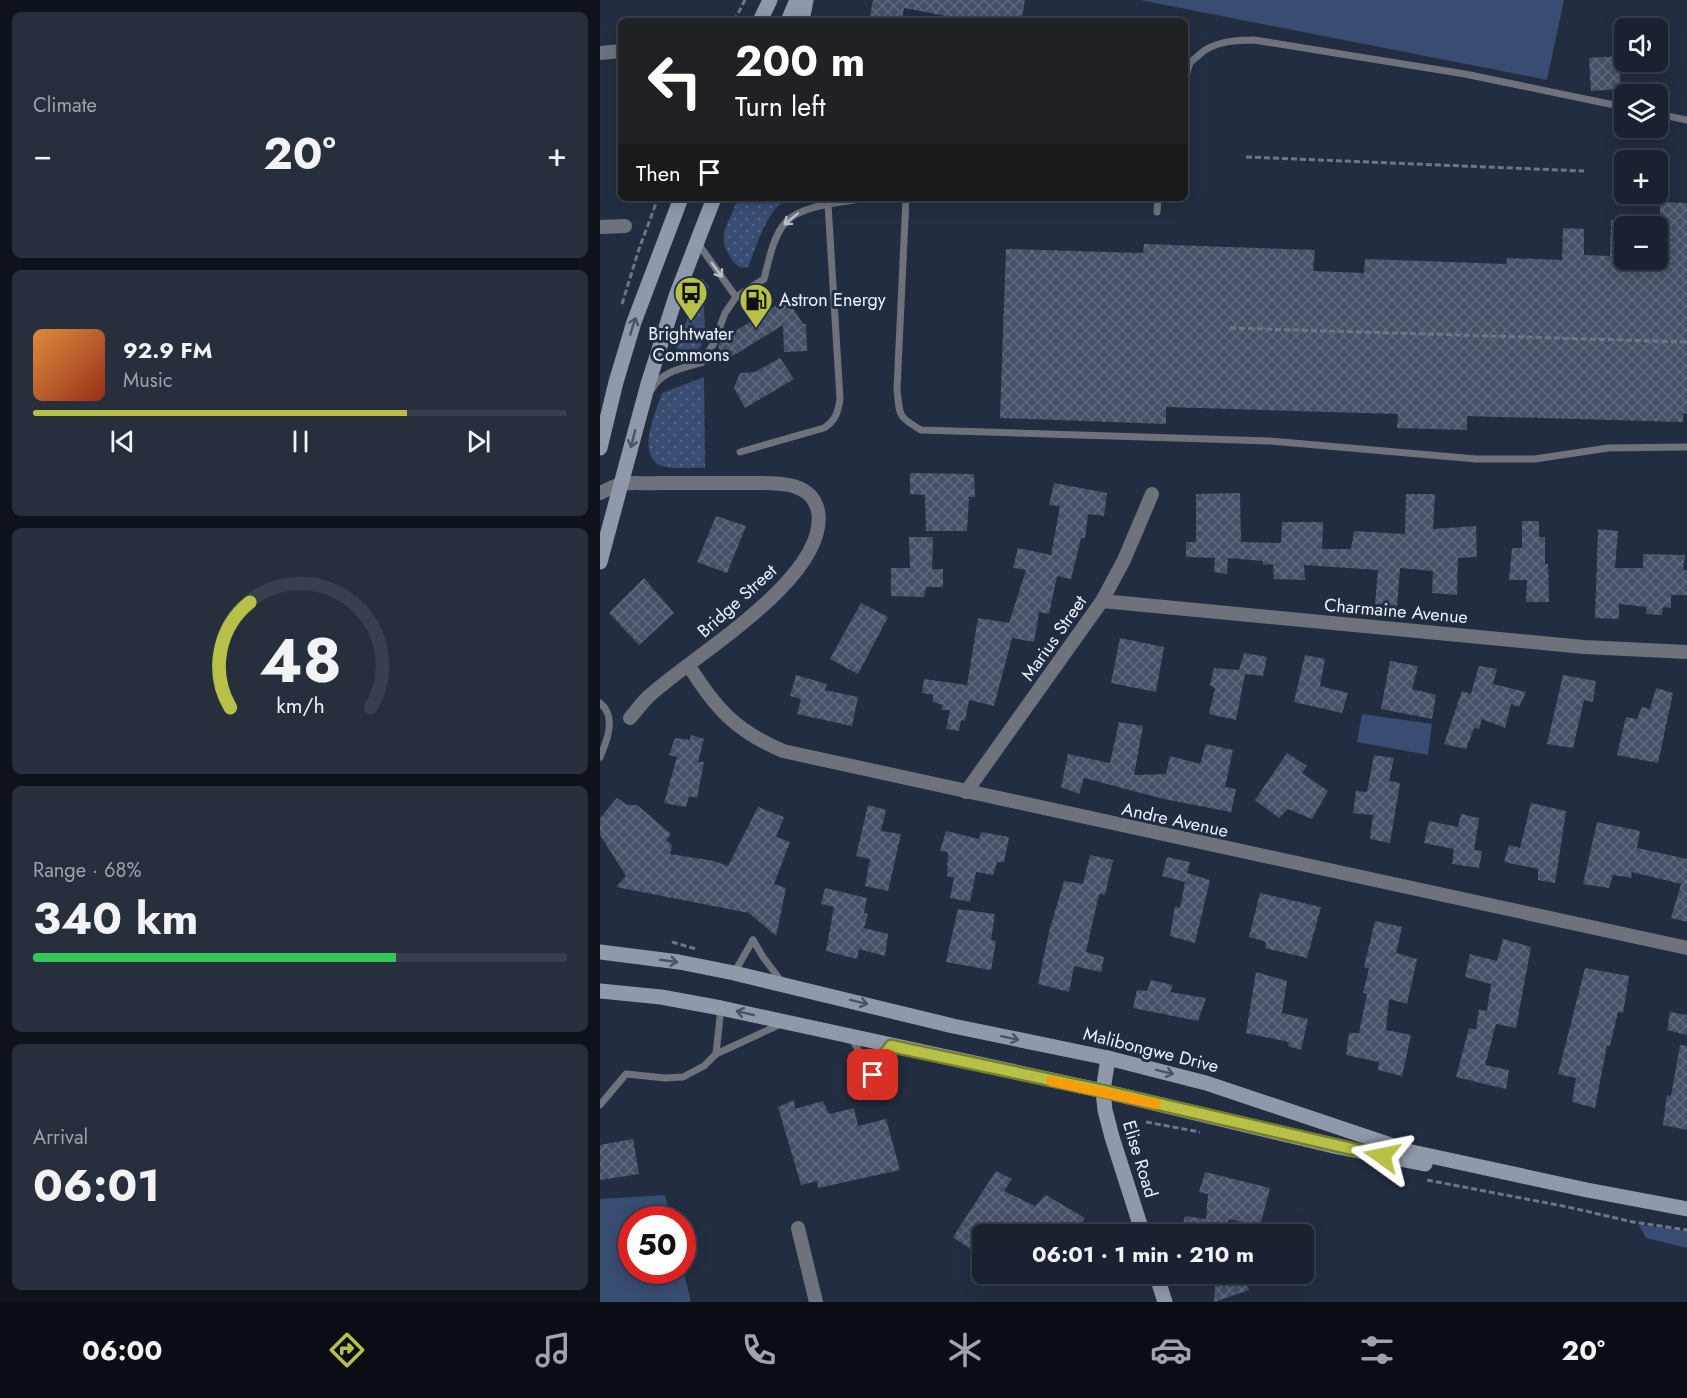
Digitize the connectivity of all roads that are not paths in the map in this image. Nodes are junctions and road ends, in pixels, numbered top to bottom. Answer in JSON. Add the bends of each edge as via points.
{"nodes":[{"id":1,"x":770,"y":0,"type":"edge"},
{"id":2,"x":797,"y":0,"type":"edge"},
{"id":3,"x":806,"y":0,"type":"edge"},
{"id":4,"x":761,"y":18,"type":"edge"},
{"id":5,"x":789,"y":18,"type":"edge"},
{"id":6,"x":803,"y":18,"type":"edge"},
{"id":7,"x":618,"y":51,"type":"edge"},
{"id":8,"x":600,"y":52,"type":"edge"},
{"id":9,"x":1188,"y":63,"type":"edge"},
{"id":10,"x":1614,"y":105,"type":"edge"},
{"id":11,"x":1668,"y":116,"type":"edge"},
{"id":12,"x":1687,"y":120,"type":"edge"},
{"id":13,"x":680,"y":201,"type":"edge"},
{"id":14,"x":713,"y":201,"type":"edge"},
{"id":15,"x":847,"y":201,"type":"edge"},
{"id":16,"x":906,"y":201,"type":"edge"},
{"id":17,"x":1158,"y":201,"type":"edge"},
{"id":18,"x":828,"y":204,"type":"junction"},
{"id":19,"x":1157,"y":212,"type":"dead end"},
{"id":20,"x":625,"y":226,"type":"dead end"},
{"id":21,"x":600,"y":227,"type":"edge"},
{"id":22,"x":697,"y":243,"type":"junction"},
{"id":23,"x":736,"y":297,"type":"junction"},
{"id":24,"x":641,"y":407,"type":"junction"},
{"id":25,"x":1687,"y":447,"type":"edge"},
{"id":26,"x":600,"y":448,"type":"edge"},
{"id":27,"x":740,"y":452,"type":"dead end"},
{"id":28,"x":621,"y":484,"type":"junction"},
{"id":29,"x":600,"y":492,"type":"edge"},
{"id":30,"x":1152,"y":494,"type":"dead end"},
{"id":31,"x":600,"y":562,"type":"edge"},
{"id":32,"x":1102,"y":601,"type":"junction"},
{"id":33,"x":1687,"y":652,"type":"edge"},
{"id":34,"x":689,"y":666,"type":"junction"},
{"id":35,"x":600,"y":703,"type":"edge"},
{"id":36,"x":630,"y":718,"type":"dead end"},
{"id":37,"x":600,"y":757,"type":"edge"},
{"id":38,"x":966,"y":792,"type":"junction"},
{"id":39,"x":1687,"y":948,"type":"edge"},
{"id":40,"x":604,"y":951,"type":"edge"},
{"id":41,"x":734,"y":973,"type":"junction"},
{"id":42,"x":785,"y":985,"type":"junction"},
{"id":43,"x":600,"y":991,"type":"edge"},
{"id":44,"x":722,"y":1008,"type":"junction"},
{"id":45,"x":785,"y":1022,"type":"junction"},
{"id":46,"x":850,"y":1037,"type":"junction"},
{"id":47,"x":891,"y":1046,"type":"junction"},
{"id":48,"x":716,"y":1054,"type":"junction"},
{"id":49,"x":1108,"y":1058,"type":"junction"},
{"id":50,"x":1103,"y":1091,"type":"junction"},
{"id":51,"x":600,"y":1105,"type":"edge"},
{"id":52,"x":1687,"y":1209,"type":"edge"},
{"id":53,"x":1687,"y":1218,"type":"edge"},
{"id":54,"x":1140,"y":1224,"type":"edge"},
{"id":55,"x":798,"y":1227,"type":"dead end"},
{"id":56,"x":1159,"y":1284,"type":"edge"},
{"id":57,"x":816,"y":1302,"type":"edge"},
{"id":58,"x":1165,"y":1302,"type":"edge"}],
"edges":[{"from":1,"to":4,"type":"main road"},
{"from":2,"to":5,"type":"main road"},
{"from":3,"to":6,"type":"main road"},
{"from":7,"to":8,"type":"street"},
{"from":9,"to":10,"type":"lane","via":[[1221,43],[1254,40],[1465,74]]},
{"from":11,"to":12,"type":"lane"},
{"from":26,"to":13,"type":"main road","one_way":true,"via":[[634,322]]},
{"from":14,"to":22,"type":"main road"},
{"from":15,"to":18,"type":"lane"},
{"from":16,"to":25,"type":"lane","via":[[897,389],[899,414],[921,430],[1270,441],[1476,459],[1535,459],[1608,448]]},
{"from":17,"to":19,"type":"lane"},
{"from":18,"to":23,"type":"lane","one_way":true,"via":[[796,214],[785,222],[774,243],[764,279]]},
{"from":18,"to":27,"type":"lane","via":[[839,410],[833,422],[824,428]]},
{"from":20,"to":21,"type":"street"},
{"from":22,"to":23,"type":"lane","one_way":true},
{"from":22,"to":24,"type":"main road"},
{"from":23,"to":24,"type":"lane","via":[[701,363],[665,374],[656,381]]},
{"from":24,"to":28,"type":"main road","one_way":true},
{"from":28,"to":29,"type":"street"},
{"from":28,"to":31,"type":"main road"},
{"from":28,"to":34,"type":"street","name":"Bridge Street","via":[[789,485],[804,490],[816,501],[816,532],[808,552],[790,577],[740,627]]},
{"from":30,"to":32,"type":"street","name":"Marius Street"},
{"from":32,"to":33,"type":"street","name":"Charmaine Avenue","via":[[1584,647]]},
{"from":32,"to":38,"type":"street","name":"Marius Street"},
{"from":34,"to":36,"type":"street","name":"Bridge Street","via":[[648,697]]},
{"from":34,"to":38,"type":"street","name":"Andre Avenue","via":[[727,717],[761,742],[783,751]]},
{"from":35,"to":37,"type":"lane","via":[[605,706],[610,722]]},
{"from":38,"to":39,"type":"street","name":"Andre Avenue"},
{"from":40,"to":41,"type":"main road","name":"Malibongwe Drive","one_way":true},
{"from":41,"to":42,"type":"main road","name":"Malibongwe Drive"},
{"from":41,"to":42,"type":"lane","via":[[753,940]]},
{"from":42,"to":49,"type":"main road","name":"Malibongwe Drive","one_way":true},
{"from":43,"to":44,"type":"main road"},
{"from":45,"to":44,"type":"main road","one_way":true},
{"from":44,"to":48,"type":"lane"},
{"from":45,"to":46,"type":"main road"},
{"from":45,"to":48,"type":"lane"},
{"from":46,"to":47,"type":"main road"},
{"from":46,"to":47,"type":"lane","via":[[863,1060],[858,1093],[869,1087],[876,1066]]},
{"from":47,"to":50,"type":"main road"},
{"from":48,"to":51,"type":"lane","via":[[683,1077],[626,1074]]},
{"from":49,"to":50,"type":"main road","name":"Elise Road"},
{"from":49,"to":52,"type":"main road","name":"Malibongwe Drive","one_way":true,"via":[[1206,1083],[1412,1152]]},
{"from":50,"to":53,"type":"main road","via":[[1338,1147]]},
{"from":50,"to":54,"type":"main road","name":"Elise Road","via":[[1112,1137]]},
{"from":55,"to":57,"type":"street"},
{"from":56,"to":58,"type":"main road"}]}
